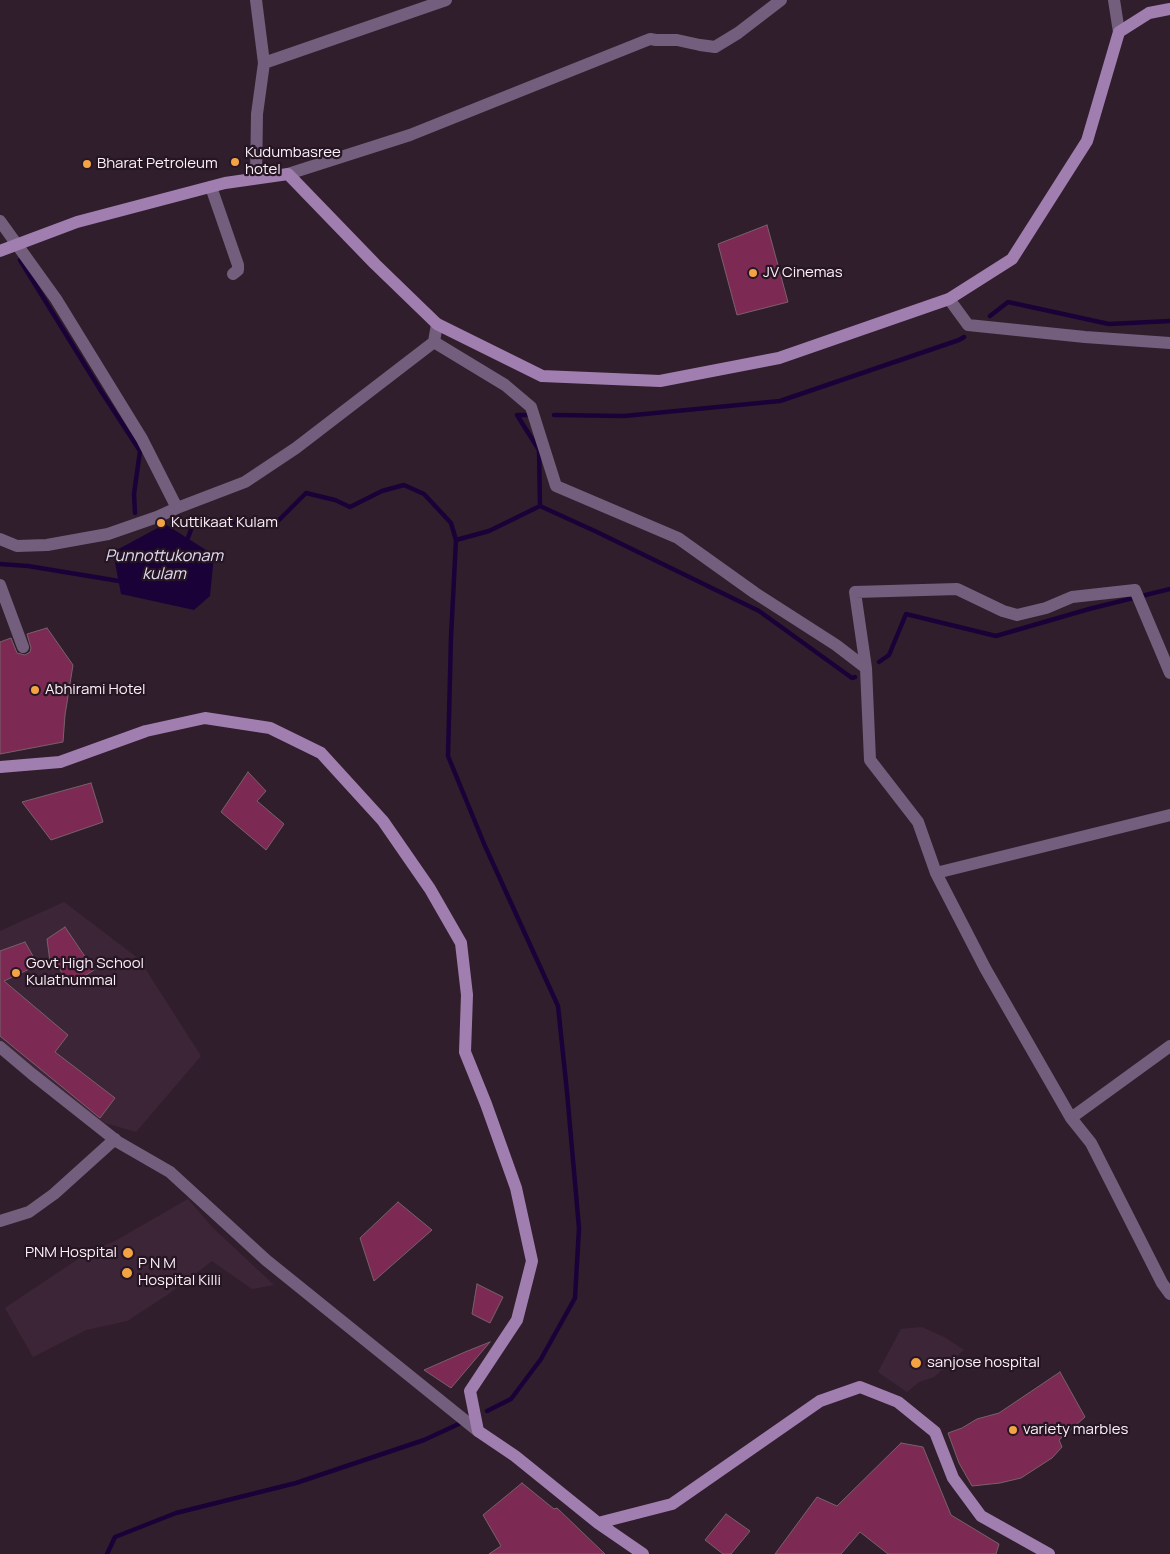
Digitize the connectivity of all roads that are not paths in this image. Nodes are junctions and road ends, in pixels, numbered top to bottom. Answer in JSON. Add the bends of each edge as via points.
{"nodes":[{"id":1,"x":256,"y":0,"type":"edge"},
{"id":2,"x":446,"y":0,"type":"edge"},
{"id":3,"x":781,"y":0,"type":"edge"},
{"id":4,"x":1114,"y":0,"type":"edge"},
{"id":5,"x":1170,"y":8,"type":"edge"},
{"id":6,"x":1119,"y":32,"type":"junction"},
{"id":7,"x":264,"y":63,"type":"junction"},
{"id":8,"x":288,"y":174,"type":"junction"},
{"id":9,"x":256,"y":178,"type":"junction"},
{"id":10,"x":211,"y":186,"type":"junction"},
{"id":11,"x":0,"y":221,"type":"edge"},
{"id":12,"x":17,"y":244,"type":"junction"},
{"id":13,"x":0,"y":251,"type":"edge"},
{"id":14,"x":233,"y":274,"type":"dead end"},
{"id":15,"x":949,"y":299,"type":"junction"},
{"id":16,"x":437,"y":324,"type":"junction"},
{"id":17,"x":434,"y":342,"type":"junction"},
{"id":18,"x":1170,"y":343,"type":"edge"},
{"id":19,"x":178,"y":508,"type":"junction"},
{"id":20,"x":0,"y":539,"type":"edge"},
{"id":21,"x":0,"y":585,"type":"edge"},
{"id":22,"x":23,"y":647,"type":"dead end"},
{"id":23,"x":866,"y":668,"type":"junction"},
{"id":24,"x":1170,"y":673,"type":"edge"},
{"id":25,"x":0,"y":767,"type":"edge"},
{"id":26,"x":1170,"y":815,"type":"edge"},
{"id":27,"x":936,"y":873,"type":"junction"},
{"id":28,"x":1170,"y":1046,"type":"edge"},
{"id":29,"x":0,"y":1047,"type":"edge"},
{"id":30,"x":1071,"y":1118,"type":"junction"},
{"id":31,"x":115,"y":1139,"type":"junction"},
{"id":32,"x":0,"y":1221,"type":"edge"},
{"id":33,"x":1170,"y":1294,"type":"edge"},
{"id":34,"x":478,"y":1431,"type":"junction"},
{"id":35,"x":598,"y":1523,"type":"junction"},
{"id":36,"x":643,"y":1554,"type":"edge"},
{"id":37,"x":1048,"y":1554,"type":"edge"}],
"edges":[{"from":1,"to":7,"type":"street"},
{"from":2,"to":7,"type":"street"},
{"from":3,"to":8,"type":"street","via":[[715,47],[650,39],[410,136]]},
{"from":4,"to":6,"type":"street"},
{"from":5,"to":6,"type":"main road","via":[[1149,13]]},
{"from":6,"to":15,"type":"main road","via":[[1087,140],[1012,259]]},
{"from":7,"to":9,"type":"street","via":[[257,114]]},
{"from":8,"to":9,"type":"main road"},
{"from":8,"to":16,"type":"main road"},
{"from":9,"to":10,"type":"main road"},
{"from":10,"to":12,"type":"main road","via":[[76,222]]},
{"from":10,"to":14,"type":"street","via":[[238,265]]},
{"from":11,"to":12,"type":"street"},
{"from":12,"to":13,"type":"main road"},
{"from":12,"to":19,"type":"street","via":[[56,299],[137,431]]},
{"from":15,"to":16,"type":"main road","via":[[778,358],[660,381],[542,376]]},
{"from":15,"to":18,"type":"street","via":[[968,325]]},
{"from":16,"to":17,"type":"street"},
{"from":17,"to":19,"type":"street","via":[[296,448],[246,482]]},
{"from":17,"to":23,"type":"street","via":[[505,386],[531,408],[556,486],[678,538]]},
{"from":19,"to":20,"type":"street","via":[[108,534],[48,546],[17,546]]},
{"from":21,"to":22,"type":"street"},
{"from":23,"to":24,"type":"street","via":[[855,592],[956,589],[1017,615],[1046,608],[1072,596],[1135,590]]},
{"from":23,"to":27,"type":"street","via":[[870,760],[918,822]]},
{"from":25,"to":34,"type":"main road","via":[[60,762],[146,731],[205,718],[270,728],[321,753],[383,821],[430,889],[461,944],[467,995],[465,1052],[516,1188],[532,1262],[517,1320],[470,1391]]},
{"from":26,"to":27,"type":"street"},
{"from":27,"to":30,"type":"street","via":[[985,968]]},
{"from":28,"to":30,"type":"street"},
{"from":29,"to":31,"type":"street"},
{"from":30,"to":33,"type":"street","via":[[1091,1143]]},
{"from":31,"to":32,"type":"street","via":[[29,1212]]},
{"from":31,"to":34,"type":"street","via":[[170,1172],[266,1260]]},
{"from":34,"to":35,"type":"main road","via":[[515,1456]]},
{"from":35,"to":36,"type":"main road"},
{"from":35,"to":37,"type":"main road","via":[[672,1504],[820,1401],[860,1387],[898,1402],[935,1432],[953,1478],[981,1516]]}]}
